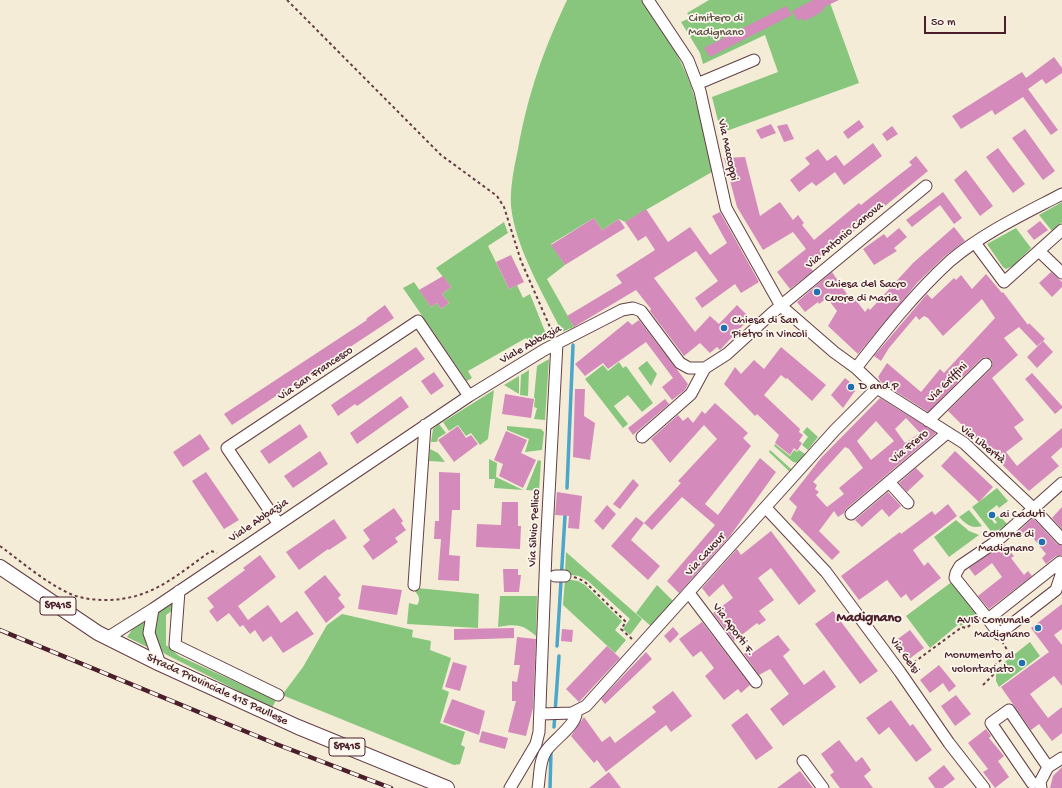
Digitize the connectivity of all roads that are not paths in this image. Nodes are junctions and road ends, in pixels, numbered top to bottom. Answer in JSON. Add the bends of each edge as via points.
{"nodes":[{"id":1,"x":648,"y":0,"type":"edge"},
{"id":2,"x":754,"y":60,"type":"dead end"},
{"id":3,"x":697,"y":84,"type":"junction"},
{"id":4,"x":926,"y":186,"type":"dead end"},
{"id":5,"x":1062,"y":194,"type":"edge"},
{"id":6,"x":1062,"y":230,"type":"edge"},
{"id":7,"x":976,"y":243,"type":"junction"},
{"id":8,"x":1039,"y":251,"type":"junction"},
{"id":9,"x":1062,"y":273,"type":"edge"},
{"id":10,"x":781,"y":306,"type":"junction"},
{"id":11,"x":557,"y":344,"type":"junction"},
{"id":12,"x":986,"y":364,"type":"dead end"},
{"id":13,"x":705,"y":368,"type":"junction"},
{"id":14,"x":856,"y":368,"type":"junction"},
{"id":15,"x":877,"y":388,"type":"junction"},
{"id":16,"x":469,"y":396,"type":"junction"},
{"id":17,"x":928,"y":421,"type":"junction"},
{"id":18,"x":425,"y":425,"type":"junction"},
{"id":19,"x":947,"y":433,"type":"junction"},
{"id":20,"x":642,"y":437,"type":"dead end"},
{"id":21,"x":889,"y":482,"type":"junction"},
{"id":22,"x":1062,"y":483,"type":"edge"},
{"id":23,"x":908,"y":503,"type":"dead end"},
{"id":24,"x":766,"y":508,"type":"junction"},
{"id":25,"x":1033,"y":508,"type":"junction"},
{"id":26,"x":850,"y":514,"type":"dead end"},
{"id":27,"x":278,"y":523,"type":"junction"},
{"id":28,"x":1062,"y":539,"type":"edge"},
{"id":29,"x":1061,"y":562,"type":"edge"},
{"id":30,"x":0,"y":567,"type":"edge"},
{"id":31,"x":414,"y":585,"type":"dead end"},
{"id":32,"x":179,"y":591,"type":"junction"},
{"id":33,"x":689,"y":593,"type":"junction"},
{"id":34,"x":153,"y":609,"type":"junction"},
{"id":35,"x":984,"y":619,"type":"junction"},
{"id":36,"x":107,"y":638,"type":"junction"},
{"id":37,"x":160,"y":664,"type":"junction"},
{"id":38,"x":756,"y":682,"type":"dead end"},
{"id":39,"x":278,"y":695,"type":"dead end"},
{"id":40,"x":576,"y":712,"type":"junction"},
{"id":41,"x":545,"y":713,"type":"junction"},
{"id":42,"x":1062,"y":758,"type":"edge"},
{"id":43,"x":803,"y":761,"type":"dead end"},
{"id":44,"x":1048,"y":767,"type":"junction"},
{"id":45,"x":1035,"y":785,"type":"edge"},
{"id":46,"x":447,"y":788,"type":"edge"},
{"id":47,"x":510,"y":788,"type":"edge"},
{"id":48,"x":538,"y":788,"type":"edge"},
{"id":49,"x":823,"y":788,"type":"edge"},
{"id":50,"x":984,"y":788,"type":"edge"}],
"edges":[{"from":1,"to":3,"type":"street","name":"Via Maccoppi","via":[[688,60]]},
{"from":2,"to":3,"type":"street"},
{"from":3,"to":10,"type":"street","name":"Via Maccoppi","via":[[726,208]]},
{"from":4,"to":10,"type":"street","name":"Via Antonio Canova"},
{"from":5,"to":7,"type":"street"},
{"from":6,"to":8,"type":"street"},
{"from":7,"to":8,"type":"street","via":[[1004,282]]},
{"from":7,"to":14,"type":"street","via":[[950,261],[901,312]]},
{"from":8,"to":9,"type":"street"},
{"from":10,"to":13,"type":"street","name":"Via Antonio Canova","via":[[727,354]]},
{"from":10,"to":14,"type":"street","name":"Via Maccoppi"},
{"from":11,"to":13,"type":"street","name":"Viale Abbazia","via":[[622,310],[633,308],[641,311],[680,363],[690,368]]},
{"from":11,"to":16,"type":"street","name":"Viale Abbazia"},
{"from":11,"to":41,"type":"street","name":"Via Silvio Pellico","via":[[546,551]]},
{"from":12,"to":17,"type":"street","name":"Via Griffini"},
{"from":13,"to":20,"type":"street","via":[[691,394]]},
{"from":14,"to":15,"type":"street","name":"Via Libertà"},
{"from":15,"to":17,"type":"street","name":"Via Libertà"},
{"from":15,"to":24,"type":"street","name":"Via Cavour","via":[[835,430]]},
{"from":16,"to":18,"type":"street","name":"Viale Abbazia"},
{"from":16,"to":27,"type":"street","name":"Via San Francesco","via":[[418,321],[228,448]]},
{"from":17,"to":19,"type":"street","name":"Via Libertà"},
{"from":18,"to":27,"type":"street","name":"Viale Abbazia"},
{"from":18,"to":31,"type":"street"},
{"from":19,"to":21,"type":"street","name":"Via Frero"},
{"from":19,"to":25,"type":"street","name":"Via Libertà","via":[[969,448]]},
{"from":21,"to":23,"type":"street","name":"Via Frero"},
{"from":21,"to":26,"type":"street","name":"Via Frero"},
{"from":22,"to":25,"type":"street"},
{"from":24,"to":33,"type":"street","name":"Via Cavour"},
{"from":24,"to":50,"type":"street","name":"Via Gelsi","via":[[826,572]]},
{"from":25,"to":28,"type":"street","name":"Via Libertà"},
{"from":25,"to":35,"type":"street","via":[[997,541],[960,566],[956,573],[956,578]]},
{"from":27,"to":32,"type":"street","name":"Viale Abbazia"},
{"from":29,"to":35,"type":"street"},
{"from":29,"to":35,"type":"street","via":[[1061,575],[1056,590],[999,634]]},
{"from":30,"to":36,"type":"main road","name":"Strada Provinciale 415 Paullese","number":"SP415"},
{"from":32,"to":34,"type":"street","name":"Viale Abbazia"},
{"from":32,"to":39,"type":"street","via":[[175,645]]},
{"from":33,"to":38,"type":"street","name":"Via Aporti F."},
{"from":33,"to":40,"type":"street","name":"Via Cavour","via":[[586,706]]},
{"from":34,"to":36,"type":"street","name":"Viale Abbazia"},
{"from":34,"to":37,"type":"street","via":[[149,633]]},
{"from":36,"to":37,"type":"main road","name":"Strada Provinciale 415 Paullese","number":"SP415"},
{"from":37,"to":46,"type":"main road","name":"Strada Provinciale 415 Paullese","number":"SP415","via":[[291,724]]},
{"from":40,"to":41,"type":"street"},
{"from":40,"to":48,"type":"street","via":[[575,720],[545,751]]},
{"from":41,"to":47,"type":"street","name":"Via Silvio Pellico","via":[[536,744]]},
{"from":42,"to":44,"type":"street"},
{"from":43,"to":49,"type":"street"},
{"from":44,"to":45,"type":"street"},
{"from":44,"to":45,"type":"street","via":[[1009,710],[991,723]]}]}
